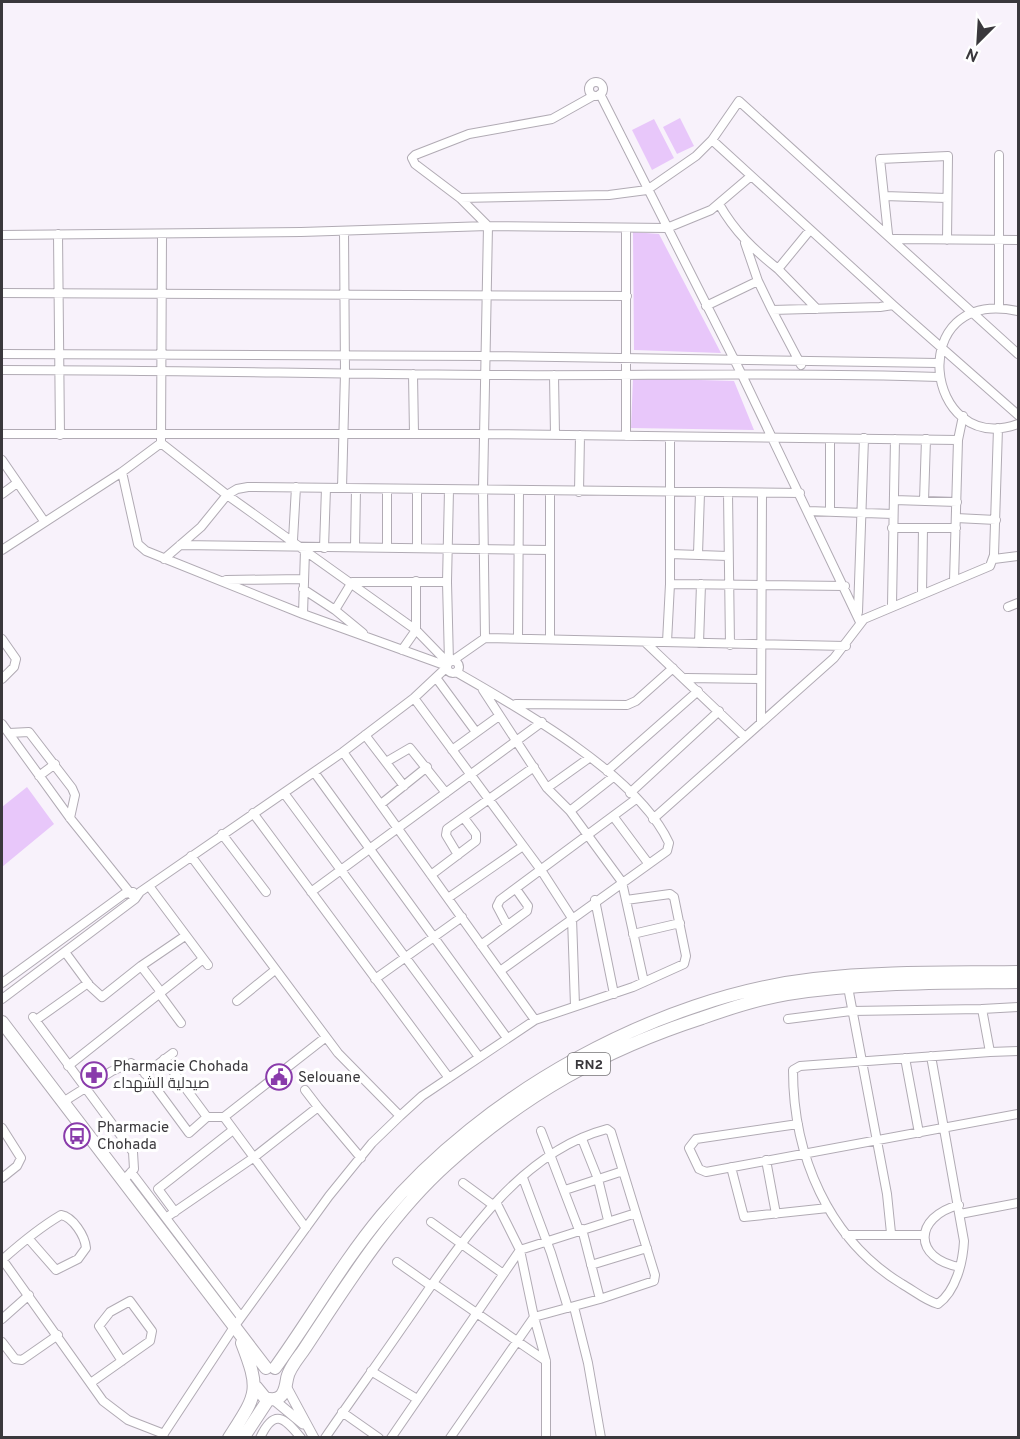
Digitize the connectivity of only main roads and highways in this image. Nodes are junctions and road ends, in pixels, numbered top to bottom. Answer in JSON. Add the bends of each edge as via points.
{"nodes":[{"id":1,"x":1018,"y":972,"type":"edge"},
{"id":2,"x":1018,"y":982,"type":"edge"},
{"id":3,"x":2,"y":1022,"type":"edge"},
{"id":4,"x":238,"y":1326,"type":"junction"},
{"id":5,"x":271,"y":1368,"type":"junction"},
{"id":6,"x":287,"y":1383,"type":"junction"},
{"id":7,"x":255,"y":1384,"type":"junction"},
{"id":8,"x":271,"y":1400,"type":"junction"},
{"id":9,"x":229,"y":1437,"type":"edge"},
{"id":10,"x":243,"y":1437,"type":"edge"}],
"edges":[{"from":1,"to":5,"type":"highway","number":"RN2","via":[[848,976],[784,984],[700,1005],[573,1061],[486,1116],[402,1192]]},
{"from":2,"to":6,"type":"highway","number":"RN2","via":[[848,987],[745,1003],[665,1029],[607,1054],[540,1091],[473,1140],[403,1208]]},
{"from":3,"to":4,"type":"highway","via":[[127,1177]]},
{"from":4,"to":5,"type":"highway"},
{"from":4,"to":7,"type":"highway"},
{"from":5,"to":6,"type":"highway"},
{"from":5,"to":7,"type":"highway","number":"RN2","via":[[259,1373]]},
{"from":6,"to":8,"type":"highway","number":"RN2","via":[[282,1396]]},
{"from":7,"to":8,"type":"highway","via":[[261,1396]]},
{"from":7,"to":9,"type":"highway","via":[[248,1407]]},
{"from":8,"to":10,"type":"highway"}]}
